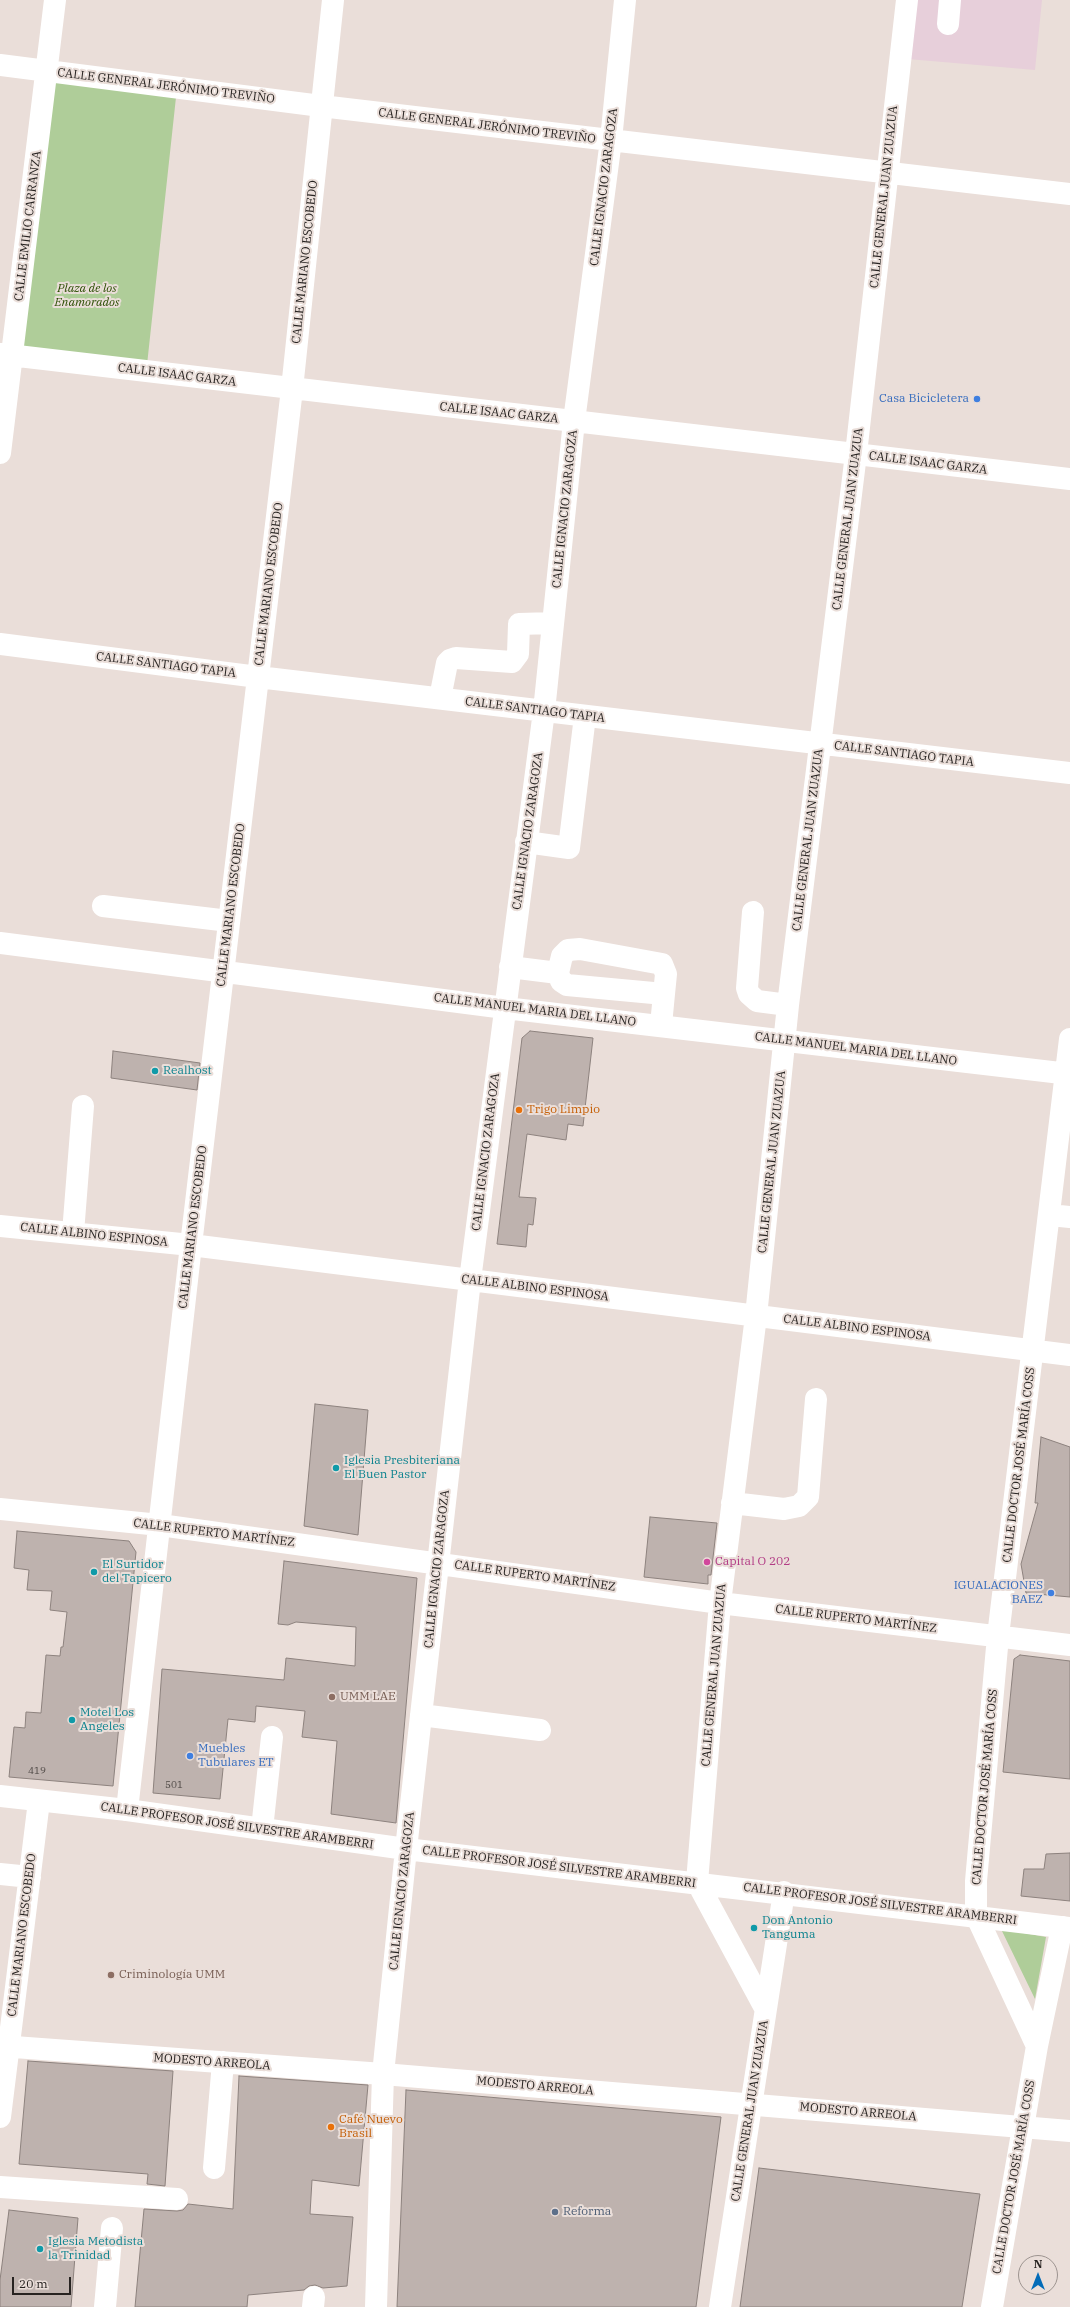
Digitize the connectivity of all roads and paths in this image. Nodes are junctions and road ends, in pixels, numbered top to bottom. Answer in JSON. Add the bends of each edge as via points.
{"nodes":[{"id":1,"x":55,"y":0,"type":"edge"},
{"id":2,"x":333,"y":0,"type":"edge"},
{"id":3,"x":625,"y":0,"type":"edge"},
{"id":4,"x":907,"y":0,"type":"edge"},
{"id":5,"x":950,"y":0,"type":"edge"},
{"id":6,"x":948,"y":24,"type":"dead end"},
{"id":7,"x":0,"y":65,"type":"edge"},
{"id":8,"x":47,"y":71,"type":"junction"},
{"id":9,"x":320,"y":106,"type":"junction"},
{"id":10,"x":611,"y":140,"type":"junction"},
{"id":11,"x":886,"y":173,"type":"junction"},
{"id":12,"x":1070,"y":194,"type":"edge"},
{"id":13,"x":6,"y":355,"type":"edge"},
{"id":14,"x":292,"y":389,"type":"junction"},
{"id":15,"x":574,"y":421,"type":"junction"},
{"id":16,"x":0,"y":453,"type":"edge"},
{"id":17,"x":856,"y":454,"type":"junction"},
{"id":18,"x":1070,"y":479,"type":"edge"},
{"id":19,"x":553,"y":623,"type":"junction"},
{"id":20,"x":0,"y":644,"type":"edge"},
{"id":21,"x":258,"y":677,"type":"junction"},
{"id":22,"x":440,"y":698,"type":"junction"},
{"id":23,"x":544,"y":711,"type":"junction"},
{"id":24,"x":585,"y":716,"type":"junction"},
{"id":25,"x":820,"y":744,"type":"junction"},
{"id":26,"x":1070,"y":773,"type":"edge"},
{"id":27,"x":526,"y":842,"type":"junction"},
{"id":28,"x":103,"y":906,"type":"dead end"},
{"id":29,"x":753,"y":912,"type":"dead end"},
{"id":30,"x":229,"y":921,"type":"junction"},
{"id":31,"x":0,"y":943,"type":"edge"},
{"id":32,"x":510,"y":967,"type":"junction"},
{"id":33,"x":223,"y":970,"type":"junction"},
{"id":34,"x":558,"y":973,"type":"junction"},
{"id":35,"x":664,"y":994,"type":"junction"},
{"id":36,"x":788,"y":1005,"type":"junction"},
{"id":37,"x":505,"y":1008,"type":"junction"},
{"id":38,"x":661,"y":1025,"type":"junction"},
{"id":39,"x":1070,"y":1039,"type":"edge"},
{"id":40,"x":785,"y":1041,"type":"junction"},
{"id":41,"x":1068,"y":1073,"type":"edge"},
{"id":42,"x":83,"y":1106,"type":"dead end"},
{"id":43,"x":1060,"y":1216,"type":"edge"},
{"id":44,"x":0,"y":1226,"type":"edge"},
{"id":45,"x":73,"y":1233,"type":"junction"},
{"id":46,"x":191,"y":1245,"type":"junction"},
{"id":47,"x":470,"y":1280,"type":"junction"},
{"id":48,"x":756,"y":1316,"type":"junction"},
{"id":49,"x":1033,"y":1350,"type":"junction"},
{"id":50,"x":1070,"y":1355,"type":"edge"},
{"id":51,"x":816,"y":1399,"type":"dead end"},
{"id":52,"x":732,"y":1503,"type":"junction"},
{"id":53,"x":0,"y":1509,"type":"edge"},
{"id":54,"x":160,"y":1525,"type":"junction"},
{"id":55,"x":438,"y":1562,"type":"junction"},
{"id":56,"x":720,"y":1602,"type":"junction"},
{"id":57,"x":998,"y":1636,"type":"junction"},
{"id":58,"x":1070,"y":1645,"type":"edge"},
{"id":59,"x":421,"y":1715,"type":"junction"},
{"id":60,"x":540,"y":1730,"type":"dead end"},
{"id":61,"x":272,"y":1737,"type":"dead end"},
{"id":62,"x":0,"y":1796,"type":"edge"},
{"id":63,"x":39,"y":1801,"type":"junction"},
{"id":64,"x":127,"y":1810,"type":"junction"},
{"id":65,"x":262,"y":1829,"type":"junction"},
{"id":66,"x":406,"y":1849,"type":"junction"},
{"id":67,"x":0,"y":1874,"type":"edge"},
{"id":68,"x":30,"y":1877,"type":"junction"},
{"id":69,"x":697,"y":1882,"type":"junction"},
{"id":70,"x":784,"y":1892,"type":"junction"},
{"id":71,"x":976,"y":1915,"type":"junction"},
{"id":72,"x":1066,"y":1927,"type":"edge"},
{"id":73,"x":766,"y":2008,"type":"junction"},
{"id":74,"x":4,"y":2046,"type":"edge"},
{"id":75,"x":1037,"y":2046,"type":"junction"},
{"id":76,"x":223,"y":2062,"type":"junction"},
{"id":77,"x":383,"y":2074,"type":"junction"},
{"id":78,"x":751,"y":2103,"type":"junction"},
{"id":79,"x":0,"y":2117,"type":"edge"},
{"id":80,"x":1023,"y":2126,"type":"junction"},
{"id":81,"x":1070,"y":2131,"type":"edge"},
{"id":82,"x":214,"y":2168,"type":"dead end"},
{"id":83,"x":0,"y":2187,"type":"edge"},
{"id":84,"x":177,"y":2200,"type":"dead end"},
{"id":85,"x":112,"y":2228,"type":"dead end"},
{"id":86,"x":105,"y":2307,"type":"edge"},
{"id":87,"x":376,"y":2307,"type":"edge"},
{"id":88,"x":720,"y":2307,"type":"edge"},
{"id":89,"x":992,"y":2307,"type":"edge"}],
"edges":[{"from":1,"to":8,"type":"street","name":"CALLE EMILIO CARRANZA"},
{"from":2,"to":9,"type":"street","name":"CALLE MARIANO ESCOBEDO"},
{"from":3,"to":10,"type":"street","name":"CALLE IGNACIO ZARAGOZA"},
{"from":4,"to":11,"type":"street","name":"CALLE GENERAL JUAN ZUAZUA"},
{"from":5,"to":6,"type":"street"},
{"from":7,"to":8,"type":"street","name":"CALLE GENERAL JERÓNIMO TREVIÑO"},
{"from":8,"to":9,"type":"street","name":"CALLE GENERAL JERÓNIMO TREVIÑO"},
{"from":8,"to":13,"type":"street","name":"CALLE EMILIO CARRANZA"},
{"from":9,"to":10,"type":"street","name":"CALLE GENERAL JERÓNIMO TREVIÑO"},
{"from":9,"to":14,"type":"street","name":"CALLE MARIANO ESCOBEDO"},
{"from":10,"to":11,"type":"street","name":"CALLE GENERAL JERÓNIMO TREVIÑO"},
{"from":10,"to":15,"type":"street","name":"CALLE IGNACIO ZARAGOZA"},
{"from":11,"to":12,"type":"street","name":"CALLE GENERAL JERÓNIMO TREVIÑO"},
{"from":11,"to":17,"type":"street","name":"CALLE GENERAL JUAN ZUAZUA"},
{"from":13,"to":14,"type":"street","name":"CALLE ISAAC GARZA"},
{"from":13,"to":16,"type":"street","name":"CALLE EMILIO CARRANZA"},
{"from":14,"to":15,"type":"street","name":"CALLE ISAAC GARZA"},
{"from":14,"to":21,"type":"street","name":"CALLE MARIANO ESCOBEDO"},
{"from":15,"to":17,"type":"street","name":"CALLE ISAAC GARZA"},
{"from":15,"to":19,"type":"street","name":"CALLE IGNACIO ZARAGOZA"},
{"from":17,"to":18,"type":"street","name":"CALLE ISAAC GARZA"},
{"from":17,"to":25,"type":"street","name":"CALLE GENERAL JUAN ZUAZUA"},
{"from":19,"to":22,"type":"street","via":[[519,624],[518,654],[512,662],[456,658],[450,660],[446,663]]},
{"from":19,"to":23,"type":"street","name":"CALLE IGNACIO ZARAGOZA"},
{"from":20,"to":21,"type":"street","name":"CALLE SANTIAGO TAPIA"},
{"from":21,"to":22,"type":"street","name":"CALLE SANTIAGO TAPIA"},
{"from":21,"to":30,"type":"street","name":"CALLE MARIANO ESCOBEDO"},
{"from":22,"to":23,"type":"street","name":"CALLE SANTIAGO TAPIA"},
{"from":23,"to":24,"type":"street","name":"CALLE SANTIAGO TAPIA"},
{"from":23,"to":27,"type":"street","name":"CALLE IGNACIO ZARAGOZA"},
{"from":24,"to":25,"type":"street","name":"CALLE SANTIAGO TAPIA"},
{"from":24,"to":27,"type":"street","via":[[569,848]]},
{"from":25,"to":26,"type":"street","name":"CALLE SANTIAGO TAPIA"},
{"from":25,"to":36,"type":"street","name":"CALLE GENERAL JUAN ZUAZUA"},
{"from":27,"to":32,"type":"street","name":"CALLE IGNACIO ZARAGOZA"},
{"from":28,"to":30,"type":"street"},
{"from":29,"to":36,"type":"street","via":[[747,988],[749,994],[757,1001]]},
{"from":30,"to":33,"type":"street","name":"CALLE MARIANO ESCOBEDO"},
{"from":31,"to":33,"type":"street","name":"CALLE MANUEL MARIA DEL LLANO"},
{"from":32,"to":34,"type":"street"},
{"from":32,"to":37,"type":"street","name":"CALLE IGNACIO ZARAGOZA"},
{"from":33,"to":37,"type":"street","name":"CALLE MANUEL MARIA DEL LLANO"},
{"from":33,"to":46,"type":"street","name":"CALLE MARIANO ESCOBEDO"},
{"from":34,"to":35,"type":"street","via":[[563,984],[572,987]]},
{"from":34,"to":35,"type":"street","via":[[562,956],[571,949],[656,961],[665,968]]},
{"from":35,"to":38,"type":"street"},
{"from":36,"to":40,"type":"street","name":"CALLE GENERAL JUAN ZUAZUA"},
{"from":37,"to":38,"type":"street","name":"CALLE MANUEL MARIA DEL LLANO"},
{"from":37,"to":47,"type":"street","name":"CALLE IGNACIO ZARAGOZA"},
{"from":38,"to":40,"type":"street","name":"CALLE MANUEL MARIA DEL LLANO"},
{"from":39,"to":41,"type":"street","name":"CALLE DOCTOR JOSÉ MARÍA COSS"},
{"from":40,"to":41,"type":"street","name":"CALLE MANUEL MARIA DEL LLANO"},
{"from":40,"to":48,"type":"street","name":"CALLE GENERAL JUAN ZUAZUA"},
{"from":41,"to":43,"type":"street","name":"CALLE DOCTOR JOSÉ MARÍA COSS"},
{"from":42,"to":45,"type":"street"},
{"from":43,"to":49,"type":"street","name":"CALLE DOCTOR JOSÉ MARÍA COSS"},
{"from":44,"to":45,"type":"street","name":"CALLE ALBINO ESPINOSA"},
{"from":45,"to":46,"type":"street","name":"CALLE ALBINO ESPINOSA"},
{"from":46,"to":47,"type":"street","name":"CALLE ALBINO ESPINOSA"},
{"from":46,"to":54,"type":"street","name":"CALLE MARIANO ESCOBEDO"},
{"from":47,"to":48,"type":"street","name":"CALLE ALBINO ESPINOSA"},
{"from":47,"to":55,"type":"street","name":"CALLE IGNACIO ZARAGOZA"},
{"from":48,"to":49,"type":"street","name":"CALLE ALBINO ESPINOSA"},
{"from":48,"to":52,"type":"street","name":"CALLE GENERAL JUAN ZUAZUA"},
{"from":49,"to":50,"type":"street","name":"CALLE ALBINO ESPINOSA"},
{"from":49,"to":57,"type":"street","name":"CALLE DOCTOR JOSÉ MARÍA COSS"},
{"from":51,"to":52,"type":"street","via":[[808,1497],[799,1506],[784,1509]]},
{"from":52,"to":56,"type":"street","name":"CALLE GENERAL JUAN ZUAZUA"},
{"from":53,"to":54,"type":"street","name":"CALLE RUPERTO MARTÍNEZ"},
{"from":54,"to":55,"type":"street","name":"CALLE RUPERTO MARTÍNEZ"},
{"from":54,"to":64,"type":"street","name":"CALLE MARIANO ESCOBEDO"},
{"from":55,"to":56,"type":"street","name":"CALLE RUPERTO MARTÍNEZ"},
{"from":55,"to":59,"type":"street","name":"CALLE IGNACIO ZARAGOZA"},
{"from":56,"to":57,"type":"street","name":"CALLE RUPERTO MARTÍNEZ"},
{"from":56,"to":69,"type":"street","name":"CALLE GENERAL JUAN ZUAZUA"},
{"from":57,"to":58,"type":"street","name":"CALLE RUPERTO MARTÍNEZ"},
{"from":57,"to":71,"type":"street","name":"CALLE DOCTOR JOSÉ MARÍA COSS","via":[[976,1881]]},
{"from":59,"to":60,"type":"street"},
{"from":59,"to":66,"type":"street","name":"CALLE IGNACIO ZARAGOZA"},
{"from":61,"to":65,"type":"street"},
{"from":62,"to":63,"type":"street","name":"CALLE PROFESOR JOSÉ SILVESTRE ARAMBERRI"},
{"from":63,"to":64,"type":"street","name":"CALLE PROFESOR JOSÉ SILVESTRE ARAMBERRI"},
{"from":63,"to":68,"type":"street","name":"CALLE MARIANO ESCOBEDO"},
{"from":64,"to":65,"type":"street","name":"CALLE PROFESOR JOSÉ SILVESTRE ARAMBERRI"},
{"from":65,"to":66,"type":"street","name":"CALLE PROFESOR JOSÉ SILVESTRE ARAMBERRI"},
{"from":66,"to":69,"type":"street","name":"CALLE PROFESOR JOSÉ SILVESTRE ARAMBERRI"},
{"from":66,"to":77,"type":"street","name":"CALLE IGNACIO ZARAGOZA"},
{"from":67,"to":68,"type":"street"},
{"from":68,"to":74,"type":"street","name":"CALLE MARIANO ESCOBEDO"},
{"from":69,"to":70,"type":"street","name":"CALLE PROFESOR JOSÉ SILVESTRE ARAMBERRI"},
{"from":69,"to":73,"type":"street","name":"CALLE GENERAL JUAN ZUAZUA"},
{"from":70,"to":71,"type":"street","name":"CALLE PROFESOR JOSÉ SILVESTRE ARAMBERRI"},
{"from":70,"to":73,"type":"street"},
{"from":71,"to":72,"type":"street","name":"CALLE PROFESOR JOSÉ SILVESTRE ARAMBERRI"},
{"from":71,"to":75,"type":"street"},
{"from":72,"to":75,"type":"street","name":"CALLE DOCTOR JOSÉ MARÍA COSS"},
{"from":73,"to":78,"type":"street","name":"CALLE GENERAL JUAN ZUAZUA"},
{"from":74,"to":76,"type":"street","name":"MODESTO ARREOLA"},
{"from":74,"to":79,"type":"street","name":"CALLE MARIANO ESCOBEDO"},
{"from":75,"to":80,"type":"street","name":"CALLE DOCTOR JOSÉ MARÍA COSS"},
{"from":76,"to":77,"type":"street","name":"MODESTO ARREOLA"},
{"from":76,"to":82,"type":"street"},
{"from":77,"to":78,"type":"street","name":"MODESTO ARREOLA"},
{"from":77,"to":87,"type":"street","name":"CALLE IGNACIO ZARAGOZA"},
{"from":78,"to":80,"type":"street","name":"MODESTO ARREOLA"},
{"from":78,"to":88,"type":"street","name":"CALLE GENERAL JUAN ZUAZUA"},
{"from":80,"to":81,"type":"street","name":"MODESTO ARREOLA"},
{"from":80,"to":89,"type":"street","name":"CALLE DOCTOR JOSÉ MARÍA COSS"},
{"from":83,"to":84,"type":"street"},
{"from":85,"to":86,"type":"street"}]}
